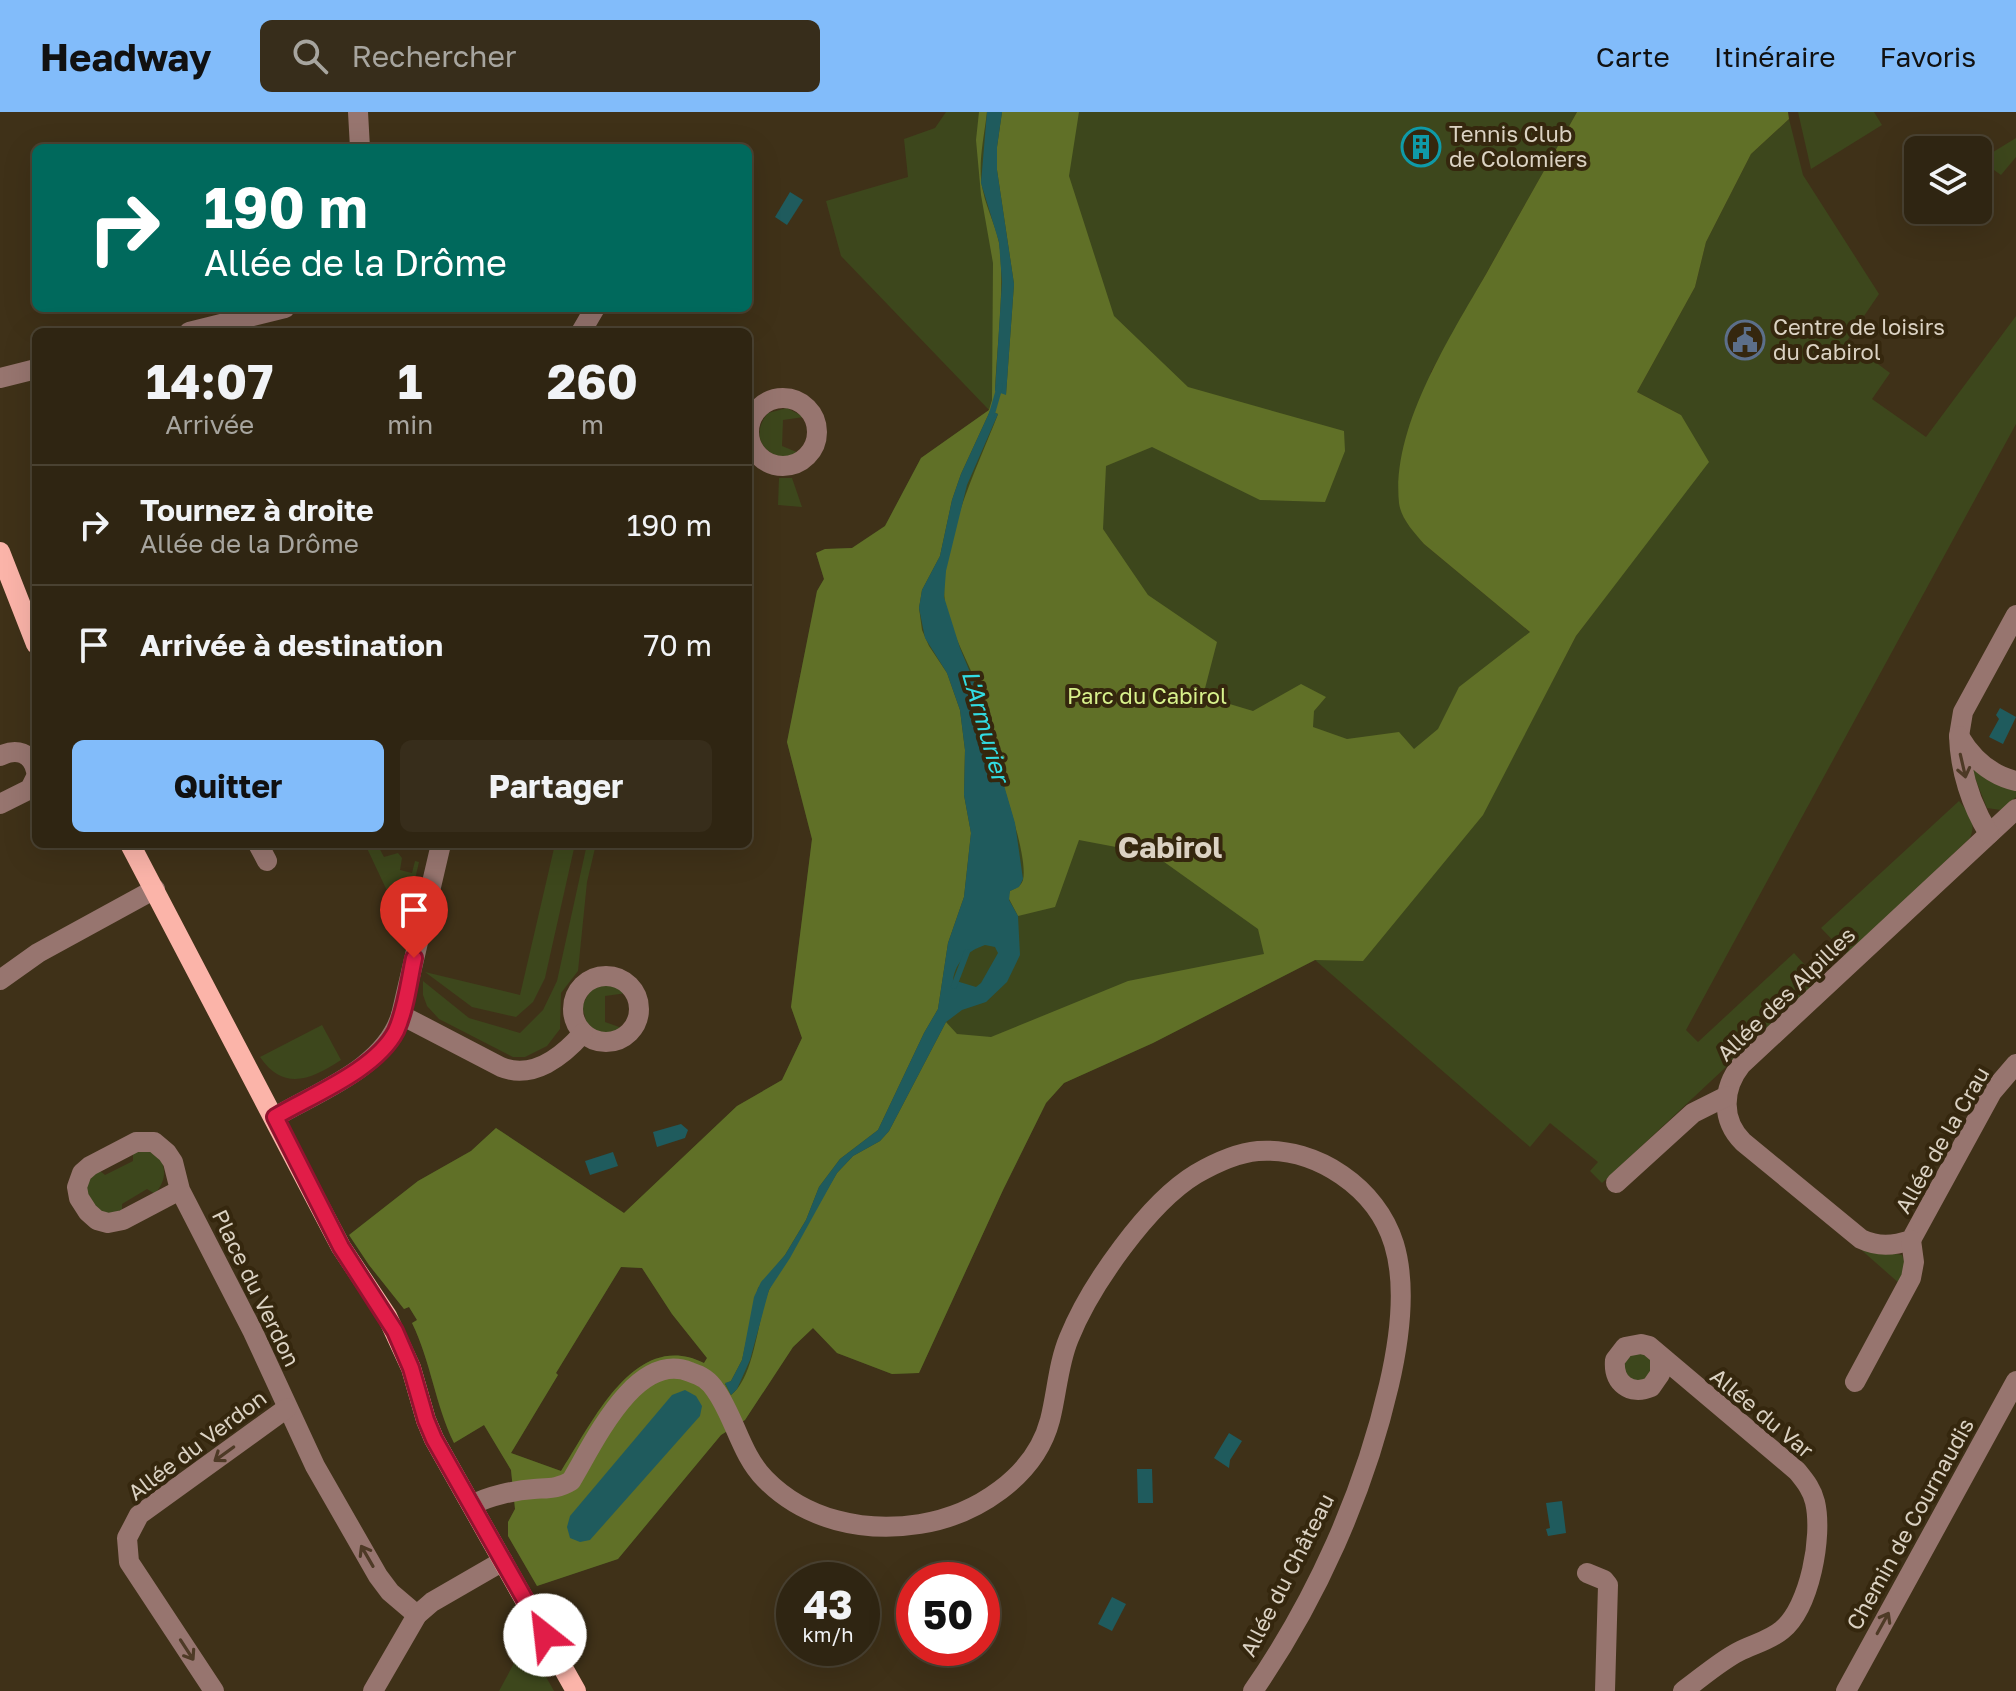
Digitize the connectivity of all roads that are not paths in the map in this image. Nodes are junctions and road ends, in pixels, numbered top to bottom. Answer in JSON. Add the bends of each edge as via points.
{"nodes":[{"id":1,"x":358,"y":112,"type":"edge"},
{"id":2,"x":360,"y":144,"type":"edge"},
{"id":3,"x":269,"y":312,"type":"edge"},
{"id":4,"x":205,"y":328,"type":"edge"},
{"id":5,"x":32,"y":370,"type":"edge"},
{"id":6,"x":0,"y":378,"type":"edge"},
{"id":7,"x":0,"y":552,"type":"edge"},
{"id":8,"x":2014,"y":623,"type":"edge"},
{"id":9,"x":32,"y":634,"type":"edge"},
{"id":10,"x":1959,"y":736,"type":"junction"},
{"id":11,"x":0,"y":756,"type":"edge"},
{"id":12,"x":32,"y":760,"type":"edge"},
{"id":13,"x":2016,"y":781,"type":"edge"},
{"id":14,"x":32,"y":784,"type":"edge"},
{"id":15,"x":0,"y":804,"type":"edge"},
{"id":16,"x":2016,"y":809,"type":"edge"},
{"id":17,"x":1989,"y":834,"type":"junction"},
{"id":18,"x":132,"y":848,"type":"edge"},
{"id":19,"x":440,"y":848,"type":"edge"},
{"id":20,"x":155,"y":889,"type":"junction"},
{"id":21,"x":0,"y":980,"type":"edge"},
{"id":22,"x":401,"y":1015,"type":"junction"},
{"id":23,"x":583,"y":1033,"type":"dead end"},
{"id":24,"x":2016,"y":1064,"type":"edge"},
{"id":25,"x":1727,"y":1096,"type":"junction"},
{"id":26,"x":275,"y":1117,"type":"junction"},
{"id":27,"x":1616,"y":1183,"type":"dead end"},
{"id":28,"x":180,"y":1190,"type":"junction"},
{"id":29,"x":1911,"y":1240,"type":"junction"},
{"id":30,"x":1660,"y":1358,"type":"dead end"},
{"id":31,"x":2016,"y":1381,"type":"edge"},
{"id":32,"x":1855,"y":1382,"type":"dead end"},
{"id":33,"x":287,"y":1408,"type":"junction"},
{"id":34,"x":472,"y":1505,"type":"junction"},
{"id":35,"x":503,"y":1561,"type":"junction"},
{"id":36,"x":1587,"y":1573,"type":"dead end"},
{"id":37,"x":417,"y":1615,"type":"junction"},
{"id":38,"x":214,"y":1691,"type":"edge"},
{"id":39,"x":373,"y":1691,"type":"edge"},
{"id":40,"x":576,"y":1691,"type":"edge"},
{"id":41,"x":1253,"y":1691,"type":"edge"},
{"id":42,"x":1605,"y":1691,"type":"edge"},
{"id":43,"x":1683,"y":1691,"type":"edge"},
{"id":44,"x":1846,"y":1691,"type":"edge"}],
"edges":[{"from":1,"to":2,"type":"street"},
{"from":3,"to":4,"type":"street"},
{"from":5,"to":6,"type":"street"},
{"from":7,"to":9,"type":"main road"},
{"from":8,"to":10,"type":"street","via":[[1963,712]]},
{"from":10,"to":13,"type":"street","via":[[1983,765]]},
{"from":10,"to":17,"type":"street","one_way":true,"via":[[1961,764]]},
{"from":11,"to":12,"type":"street","via":[[21,752]]},
{"from":14,"to":15,"type":"street"},
{"from":16,"to":17,"type":"street","name":"Allée des Alpilles"},
{"from":17,"to":25,"type":"street","name":"Allée des Alpilles","via":[[1741,1065]]},
{"from":18,"to":20,"type":"main road"},
{"from":19,"to":22,"type":"street"},
{"from":20,"to":21,"type":"street","via":[[38,953]]},
{"from":20,"to":26,"type":"main road"},
{"from":22,"to":23,"type":"street","via":[[517,1071],[553,1060]]},
{"from":22,"to":26,"type":"street","via":[[378,1054]]},
{"from":24,"to":29,"type":"street","name":"Allée de la Crau","via":[[1992,1092]]},
{"from":25,"to":27,"type":"street","name":"Allée des Alpilles","via":[[1693,1113]]},
{"from":25,"to":29,"type":"street","name":"Allée de la Crau","via":[[1728,1117],[1737,1137],[1861,1239],[1883,1246]]},
{"from":26,"to":34,"type":"main road","via":[[341,1247],[391,1324],[434,1439]]},
{"from":28,"to":28,"type":"street","name":"Place du Verdon","via":[[167,1153],[145,1140],[90,1166],[77,1187],[83,1206],[108,1223]]},
{"from":28,"to":33,"type":"street","name":"Place du Verdon"},
{"from":29,"to":32,"type":"street","name":"Allée de la Crau","via":[[1911,1278]]},
{"from":30,"to":43,"type":"street","name":"Allée du Var","via":[[1797,1471],[1816,1505],[1813,1563],[1796,1613],[1784,1629],[1739,1651]]},
{"from":44,"to":31,"type":"street","name":"Chemin de Cournaudis","one_way":true},
{"from":37,"to":33,"type":"street","name":"Allée du Verdon","one_way":true,"via":[[378,1576]]},
{"from":33,"to":38,"type":"street","name":"Allée du Verdon","one_way":true,"via":[[139,1515],[127,1538],[129,1562]]},
{"from":34,"to":35,"type":"main road"},
{"from":34,"to":41,"type":"street","name":"Allée du Château","via":[[571,1481],[639,1381],[660,1369],[680,1368],[705,1378],[718,1393],[763,1478],[808,1510],[837,1521],[885,1528],[951,1517],[992,1495],[1038,1450],[1068,1339],[1114,1260],[1162,1200],[1194,1175],[1231,1157],[1261,1151],[1299,1156],[1354,1184],[1380,1213],[1396,1249],[1400,1297],[1389,1384],[1345,1523]]},
{"from":35,"to":37,"type":"street"},
{"from":35,"to":40,"type":"main road"},
{"from":36,"to":42,"type":"street","via":[[1608,1585]]},
{"from":37,"to":39,"type":"street"}]}
